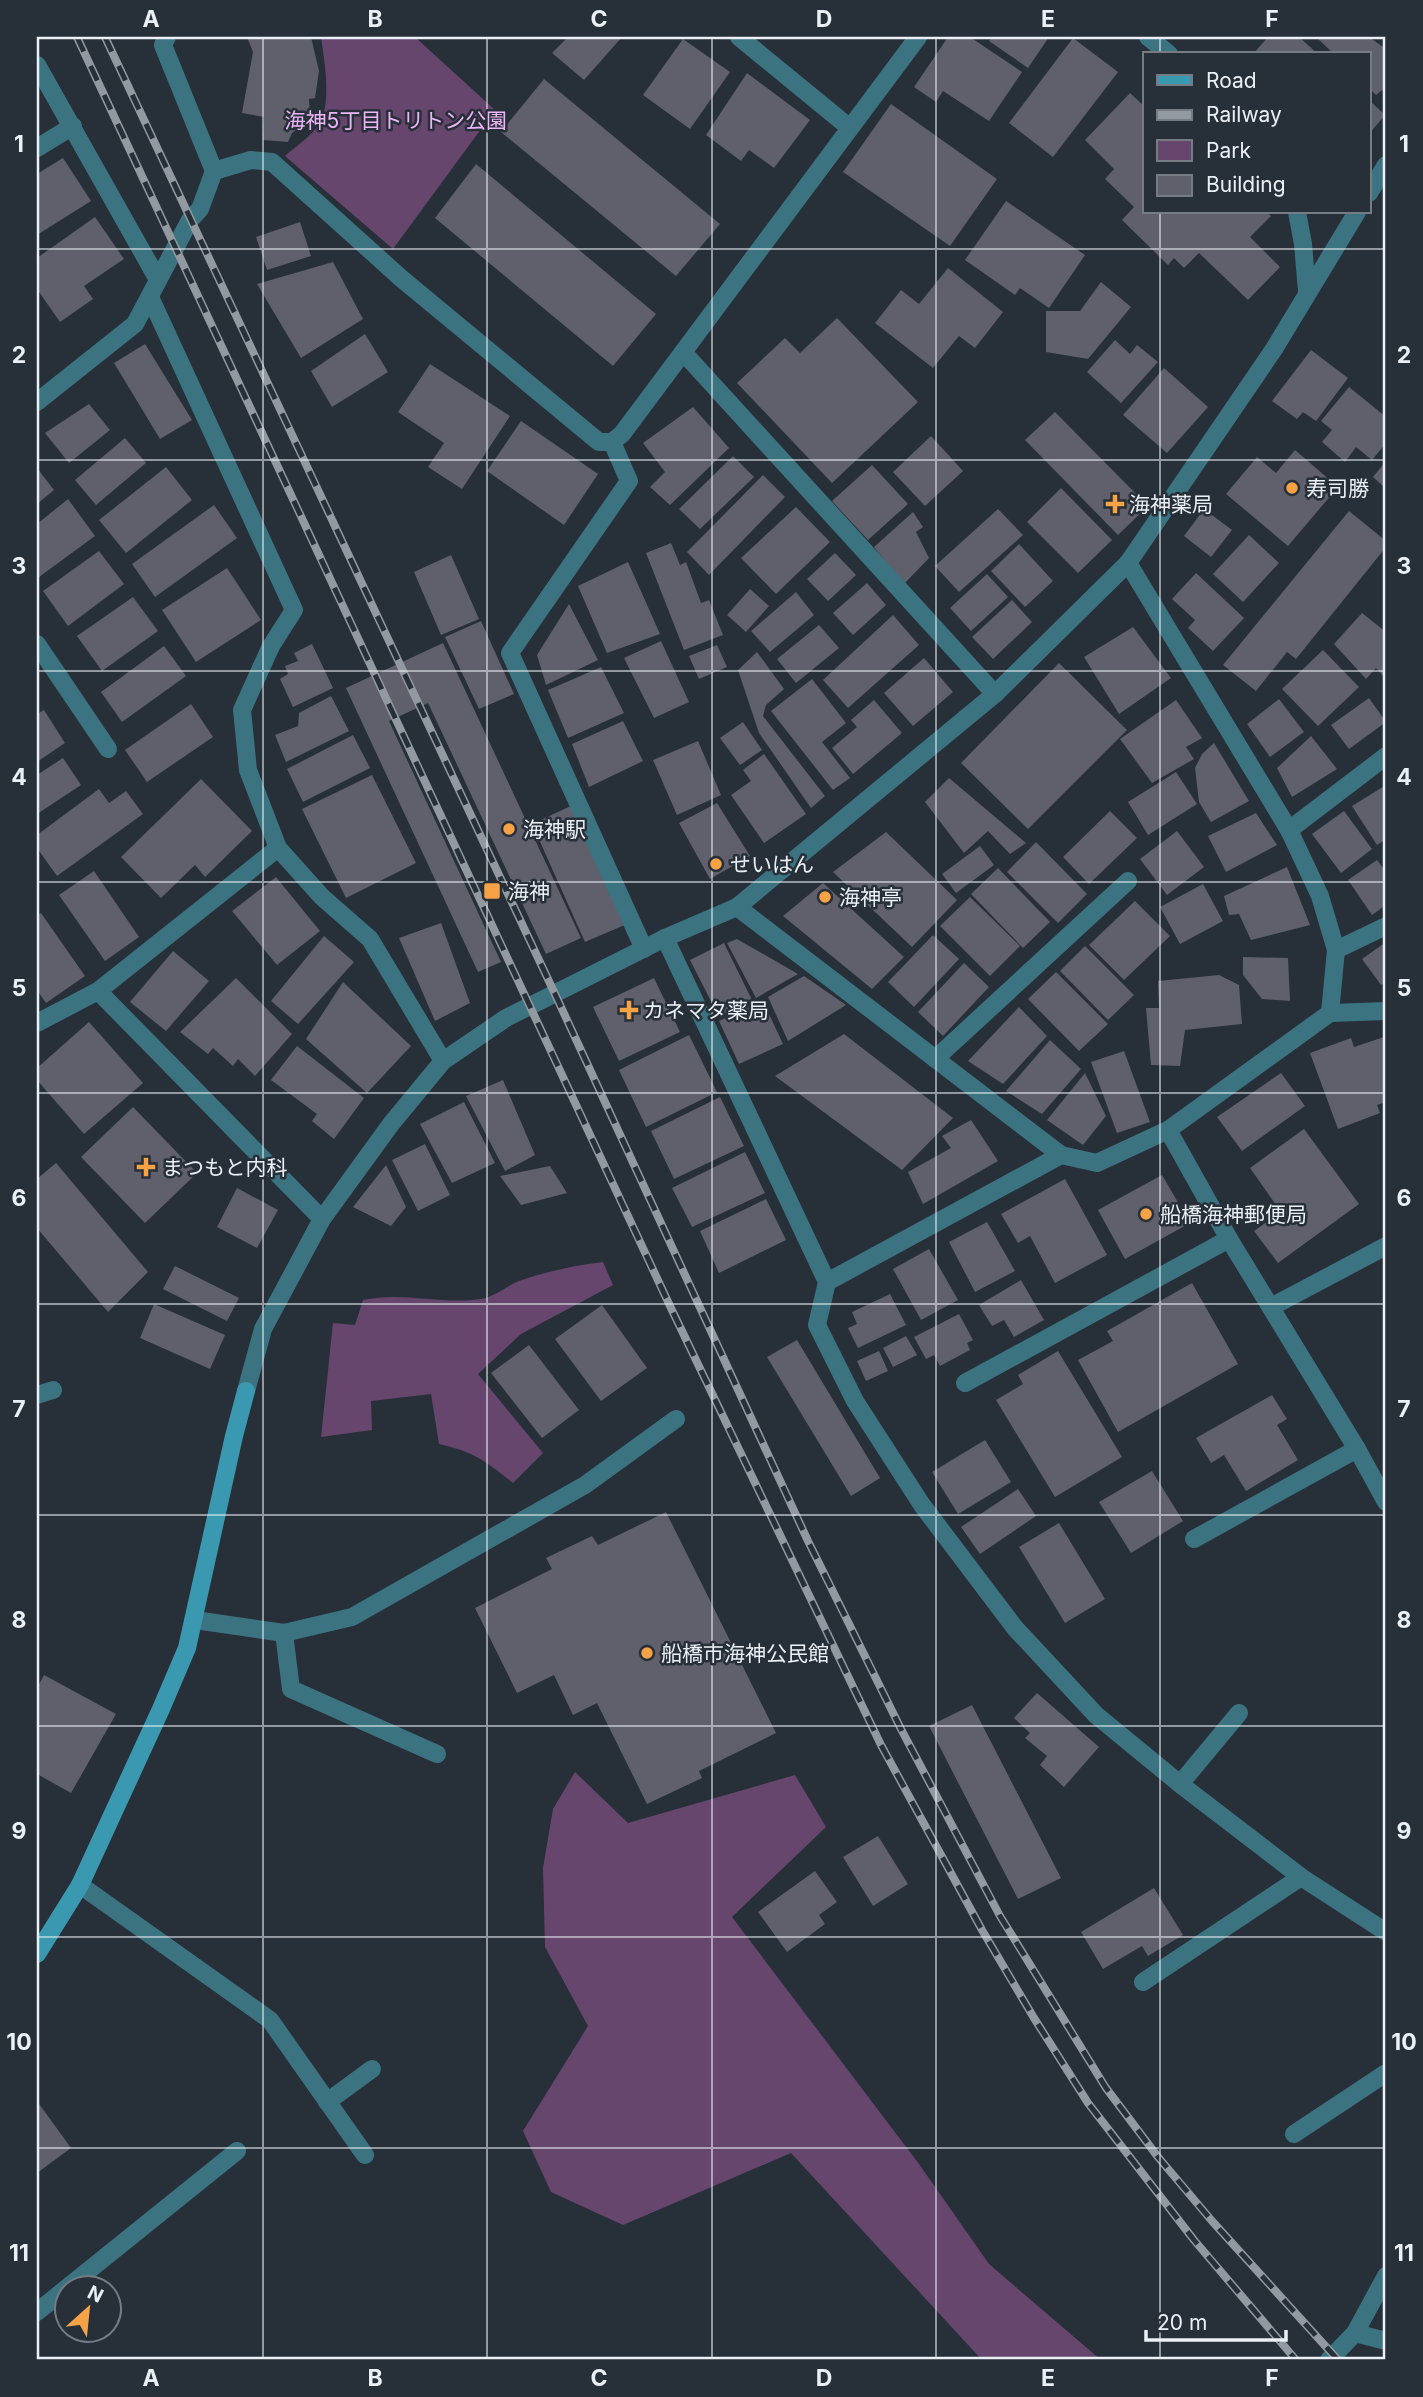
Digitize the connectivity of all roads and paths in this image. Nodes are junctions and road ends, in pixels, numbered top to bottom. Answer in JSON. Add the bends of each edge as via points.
{"nodes":[{"id":1,"x":167,"y":37,"type":"edge"},
{"id":2,"x":739,"y":37,"type":"edge"},
{"id":3,"x":918,"y":37,"type":"edge"},
{"id":4,"x":1148,"y":37,"type":"edge"},
{"id":5,"x":1166,"y":52,"type":"edge"},
{"id":6,"x":37,"y":65,"type":"edge"},
{"id":7,"x":73,"y":126,"type":"junction"},
{"id":8,"x":850,"y":128,"type":"junction"},
{"id":9,"x":37,"y":148,"type":"edge"},
{"id":10,"x":1386,"y":165,"type":"edge"},
{"id":11,"x":214,"y":171,"type":"junction"},
{"id":12,"x":1370,"y":191,"type":"edge"},
{"id":13,"x":1297,"y":214,"type":"edge"},
{"id":14,"x":1356,"y":214,"type":"edge"},
{"id":15,"x":158,"y":278,"type":"junction"},
{"id":16,"x":1307,"y":291,"type":"junction"},
{"id":17,"x":150,"y":297,"type":"junction"},
{"id":18,"x":683,"y":352,"type":"junction"},
{"id":19,"x":37,"y":402,"type":"edge"},
{"id":20,"x":612,"y":442,"type":"junction"},
{"id":21,"x":1128,"y":562,"type":"junction"},
{"id":22,"x":37,"y":643,"type":"edge"},
{"id":23,"x":995,"y":694,"type":"junction"},
{"id":24,"x":108,"y":749,"type":"dead end"},
{"id":25,"x":1386,"y":756,"type":"edge"},
{"id":26,"x":1289,"y":830,"type":"junction"},
{"id":27,"x":278,"y":848,"type":"junction"},
{"id":28,"x":1128,"y":881,"type":"dead end"},
{"id":29,"x":737,"y":907,"type":"junction"},
{"id":30,"x":1386,"y":926,"type":"edge"},
{"id":31,"x":666,"y":938,"type":"junction"},
{"id":32,"x":644,"y":949,"type":"junction"},
{"id":33,"x":1336,"y":950,"type":"junction"},
{"id":34,"x":98,"y":991,"type":"junction"},
{"id":35,"x":1386,"y":1011,"type":"edge"},
{"id":36,"x":1330,"y":1013,"type":"junction"},
{"id":37,"x":37,"y":1023,"type":"edge"},
{"id":38,"x":934,"y":1059,"type":"junction"},
{"id":39,"x":443,"y":1061,"type":"junction"},
{"id":40,"x":1168,"y":1130,"type":"junction"},
{"id":41,"x":1061,"y":1155,"type":"junction"},
{"id":42,"x":322,"y":1219,"type":"junction"},
{"id":43,"x":1229,"y":1239,"type":"junction"},
{"id":44,"x":1386,"y":1246,"type":"edge"},
{"id":45,"x":827,"y":1282,"type":"junction"},
{"id":46,"x":1271,"y":1307,"type":"junction"},
{"id":47,"x":965,"y":1382,"type":"dead end"},
{"id":48,"x":676,"y":1419,"type":"dead end"},
{"id":49,"x":1357,"y":1448,"type":"junction"},
{"id":50,"x":1386,"y":1502,"type":"edge"},
{"id":51,"x":1194,"y":1539,"type":"dead end"},
{"id":52,"x":195,"y":1620,"type":"junction"},
{"id":53,"x":284,"y":1633,"type":"junction"},
{"id":54,"x":1239,"y":1713,"type":"dead end"},
{"id":55,"x":437,"y":1754,"type":"dead end"},
{"id":56,"x":1180,"y":1784,"type":"junction"},
{"id":57,"x":1301,"y":1877,"type":"junction"},
{"id":58,"x":80,"y":1885,"type":"junction"},
{"id":59,"x":1386,"y":1932,"type":"edge"},
{"id":60,"x":37,"y":1954,"type":"edge"},
{"id":61,"x":1143,"y":1982,"type":"dead end"},
{"id":62,"x":372,"y":2069,"type":"dead end"},
{"id":63,"x":1386,"y":2073,"type":"edge"},
{"id":64,"x":327,"y":2102,"type":"junction"},
{"id":65,"x":1294,"y":2134,"type":"dead end"},
{"id":66,"x":237,"y":2151,"type":"dead end"},
{"id":67,"x":365,"y":2155,"type":"dead end"},
{"id":68,"x":1386,"y":2276,"type":"edge"},
{"id":69,"x":37,"y":2312,"type":"edge"},
{"id":70,"x":1355,"y":2333,"type":"junction"},
{"id":71,"x":1386,"y":2341,"type":"edge"},
{"id":72,"x":1329,"y":2360,"type":"edge"}],
"edges":[{"from":1,"to":11,"type":"street","via":[[163,45]]},
{"from":2,"to":8,"type":"street"},
{"from":3,"to":8,"type":"street"},
{"from":4,"to":5,"type":"street"},
{"from":6,"to":7,"type":"street"},
{"from":7,"to":9,"type":"street"},
{"from":7,"to":15,"type":"street"},
{"from":8,"to":18,"type":"street"},
{"from":10,"to":12,"type":"street"},
{"from":11,"to":15,"type":"street","via":[[200,209]]},
{"from":11,"to":20,"type":"street","via":[[251,160],[272,162],[402,279],[599,442]]},
{"from":13,"to":16,"type":"street"},
{"from":14,"to":16,"type":"street"},
{"from":15,"to":17,"type":"street"},
{"from":16,"to":21,"type":"street","via":[[1274,349]]},
{"from":17,"to":19,"type":"street","via":[[135,324]]},
{"from":17,"to":27,"type":"street","via":[[293,610],[242,710],[248,770]]},
{"from":18,"to":20,"type":"street"},
{"from":18,"to":23,"type":"street"},
{"from":20,"to":32,"type":"street","via":[[629,481],[510,653]]},
{"from":21,"to":23,"type":"street"},
{"from":21,"to":26,"type":"street"},
{"from":22,"to":24,"type":"street"},
{"from":23,"to":29,"type":"street"},
{"from":25,"to":26,"type":"street"},
{"from":26,"to":33,"type":"street","via":[[1320,896]]},
{"from":27,"to":34,"type":"street"},
{"from":27,"to":39,"type":"street","via":[[370,939]]},
{"from":28,"to":38,"type":"street"},
{"from":29,"to":31,"type":"street"},
{"from":29,"to":38,"type":"street"},
{"from":30,"to":33,"type":"street"},
{"from":31,"to":32,"type":"street"},
{"from":31,"to":45,"type":"street"},
{"from":32,"to":39,"type":"street","via":[[506,1018]]},
{"from":33,"to":36,"type":"street"},
{"from":34,"to":37,"type":"street"},
{"from":34,"to":42,"type":"street"},
{"from":35,"to":36,"type":"street"},
{"from":36,"to":40,"type":"street"},
{"from":38,"to":41,"type":"street"},
{"from":39,"to":42,"type":"street"},
{"from":40,"to":41,"type":"street","via":[[1097,1163]]},
{"from":40,"to":43,"type":"street"},
{"from":41,"to":45,"type":"street"},
{"from":42,"to":52,"type":"street","via":[[263,1329],[234,1436]]},
{"from":43,"to":46,"type":"street"},
{"from":43,"to":47,"type":"street"},
{"from":44,"to":46,"type":"street"},
{"from":45,"to":56,"type":"street","via":[[817,1325],[855,1401],[922,1505],[1016,1628],[1060,1677],[1096,1715]]},
{"from":46,"to":49,"type":"street"},
{"from":48,"to":53,"type":"street","via":[[585,1485],[352,1617]]},
{"from":49,"to":50,"type":"street"},
{"from":49,"to":51,"type":"street"},
{"from":52,"to":53,"type":"street"},
{"from":52,"to":58,"type":"street","via":[[162,1709]]},
{"from":53,"to":55,"type":"street","via":[[291,1689]]},
{"from":54,"to":56,"type":"street"},
{"from":56,"to":57,"type":"street"},
{"from":57,"to":59,"type":"street"},
{"from":57,"to":61,"type":"street"},
{"from":58,"to":60,"type":"street"},
{"from":58,"to":64,"type":"street","via":[[270,2020]]},
{"from":62,"to":64,"type":"street"},
{"from":63,"to":65,"type":"street"},
{"from":64,"to":67,"type":"street"},
{"from":66,"to":69,"type":"street"},
{"from":68,"to":70,"type":"street"},
{"from":70,"to":71,"type":"street"},
{"from":70,"to":72,"type":"street"}]}
